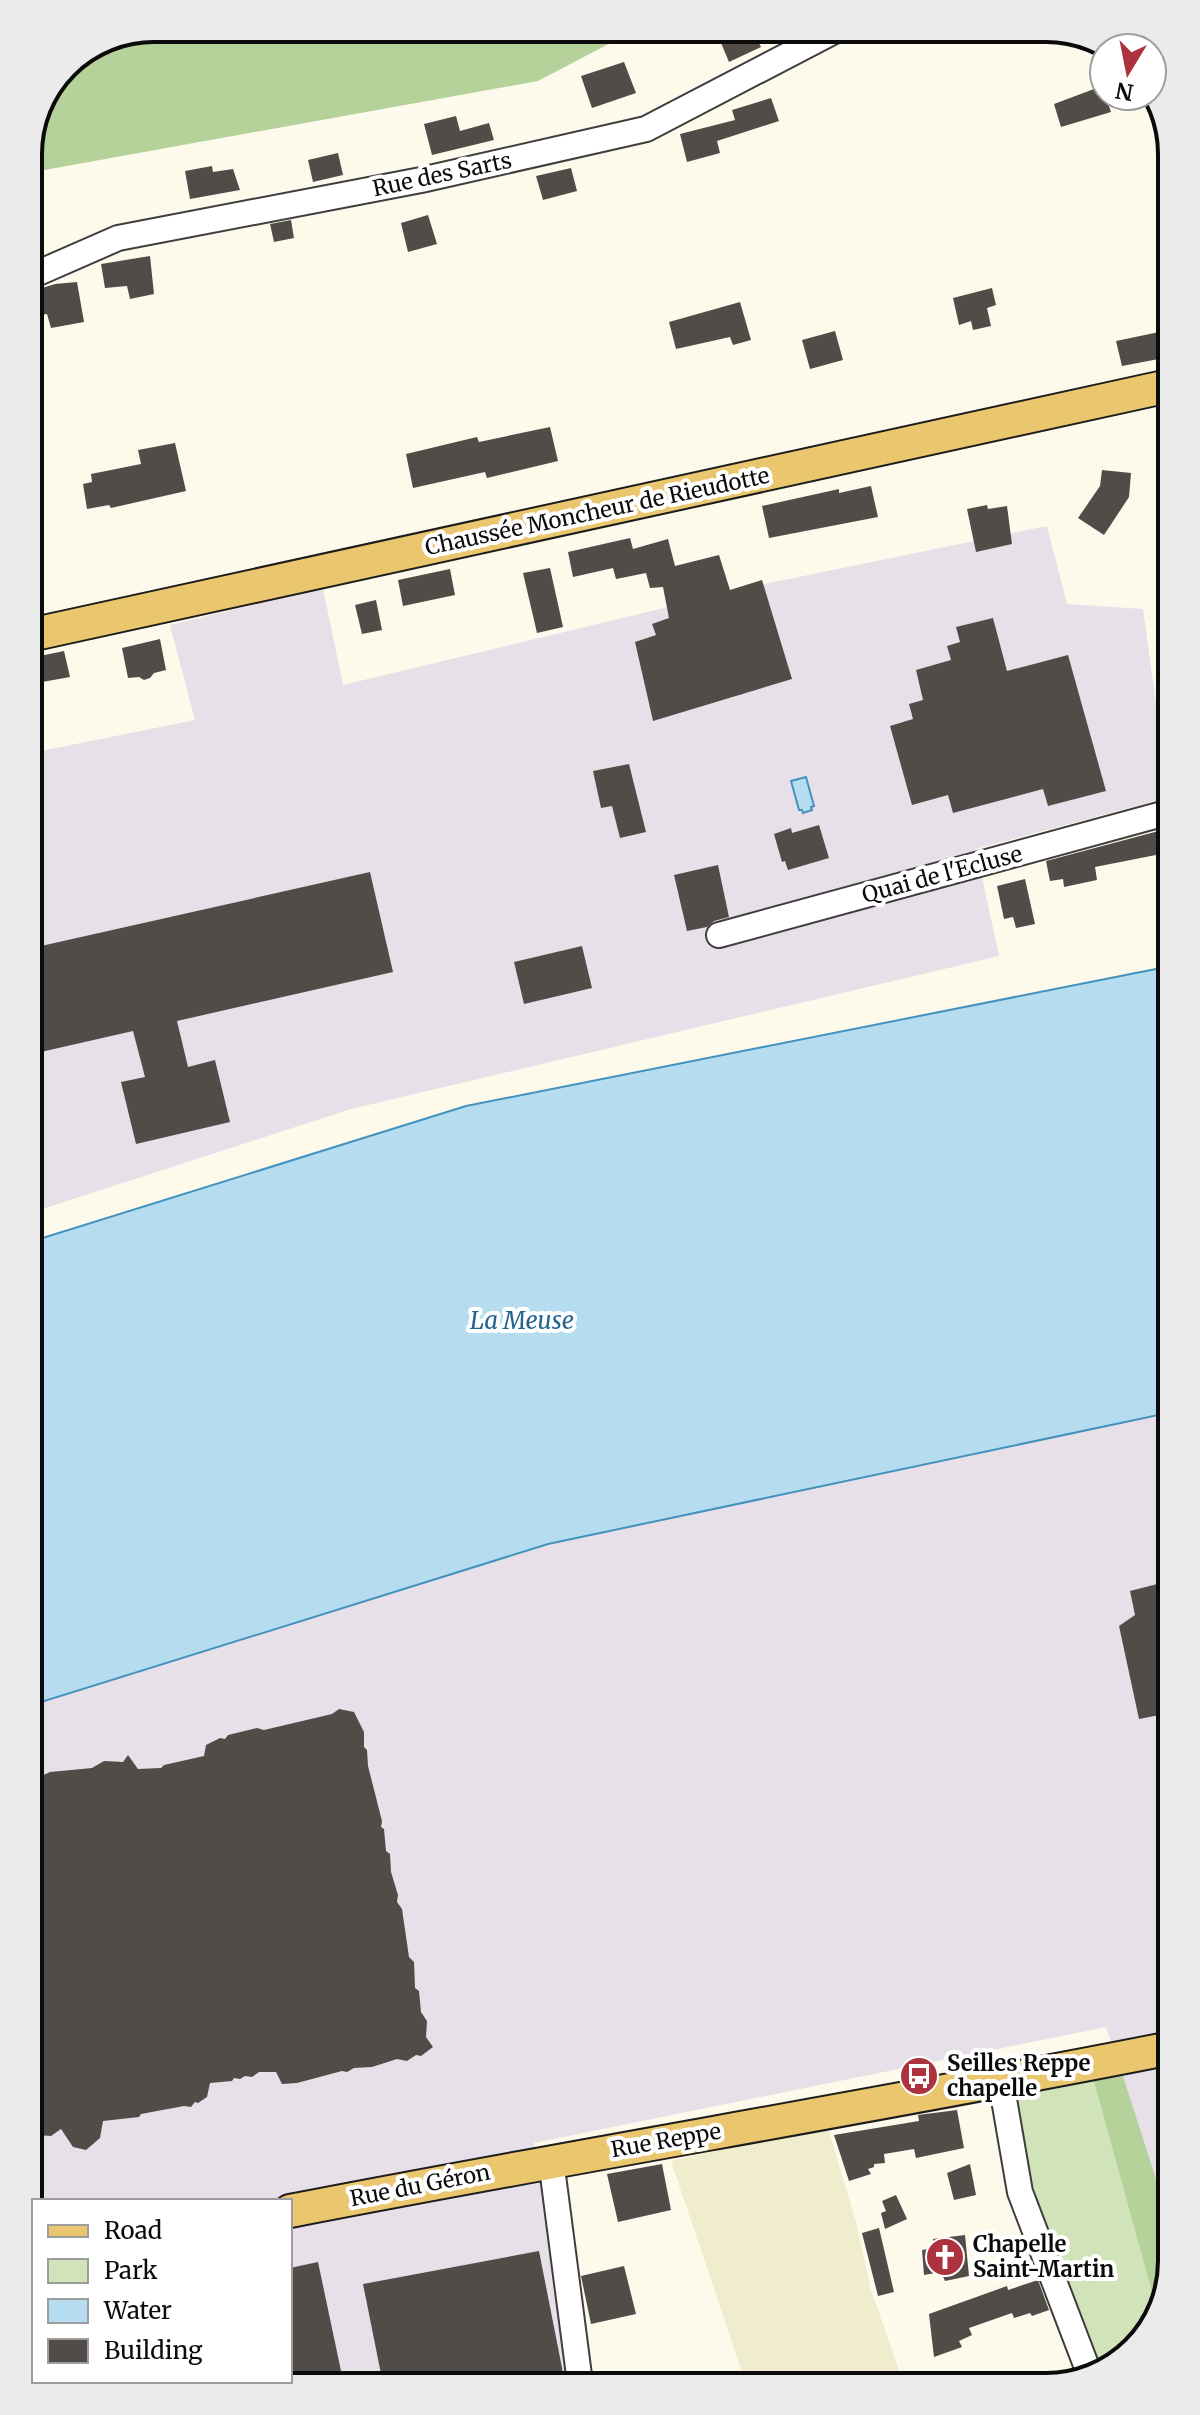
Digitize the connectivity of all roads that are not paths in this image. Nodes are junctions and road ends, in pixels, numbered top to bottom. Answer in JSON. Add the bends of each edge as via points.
{"nodes":[{"id":1,"x":813,"y":42,"type":"edge"},
{"id":2,"x":42,"y":271,"type":"edge"},
{"id":3,"x":1158,"y":388,"type":"edge"},
{"id":4,"x":42,"y":632,"type":"edge"},
{"id":5,"x":1158,"y":815,"type":"edge"},
{"id":6,"x":719,"y":935,"type":"dead end"},
{"id":7,"x":1158,"y":2051,"type":"edge"},
{"id":8,"x":1001,"y":2082,"type":"junction"},
{"id":9,"x":551,"y":2160,"type":"junction"},
{"id":10,"x":292,"y":2211,"type":"edge"},
{"id":11,"x":1086,"y":2366,"type":"edge"},
{"id":12,"x":579,"y":2373,"type":"edge"}],
"edges":[{"from":1,"to":2,"type":"street","name":"Rue des Sarts","via":[[646,129],[421,180],[118,238]]},
{"from":3,"to":4,"type":"main road","name":"Chaussée Moncheur de Rieudotte"},
{"from":5,"to":6,"type":"street","name":"Quai de l'Ecluse"},
{"from":7,"to":8,"type":"main road","name":"Rue Reppe"},
{"from":8,"to":9,"type":"main road","name":"Rue Reppe"},
{"from":8,"to":11,"type":"street","via":[[1020,2192]]},
{"from":9,"to":10,"type":"main road","name":"Rue du Géron"},
{"from":9,"to":12,"type":"street"}]}
